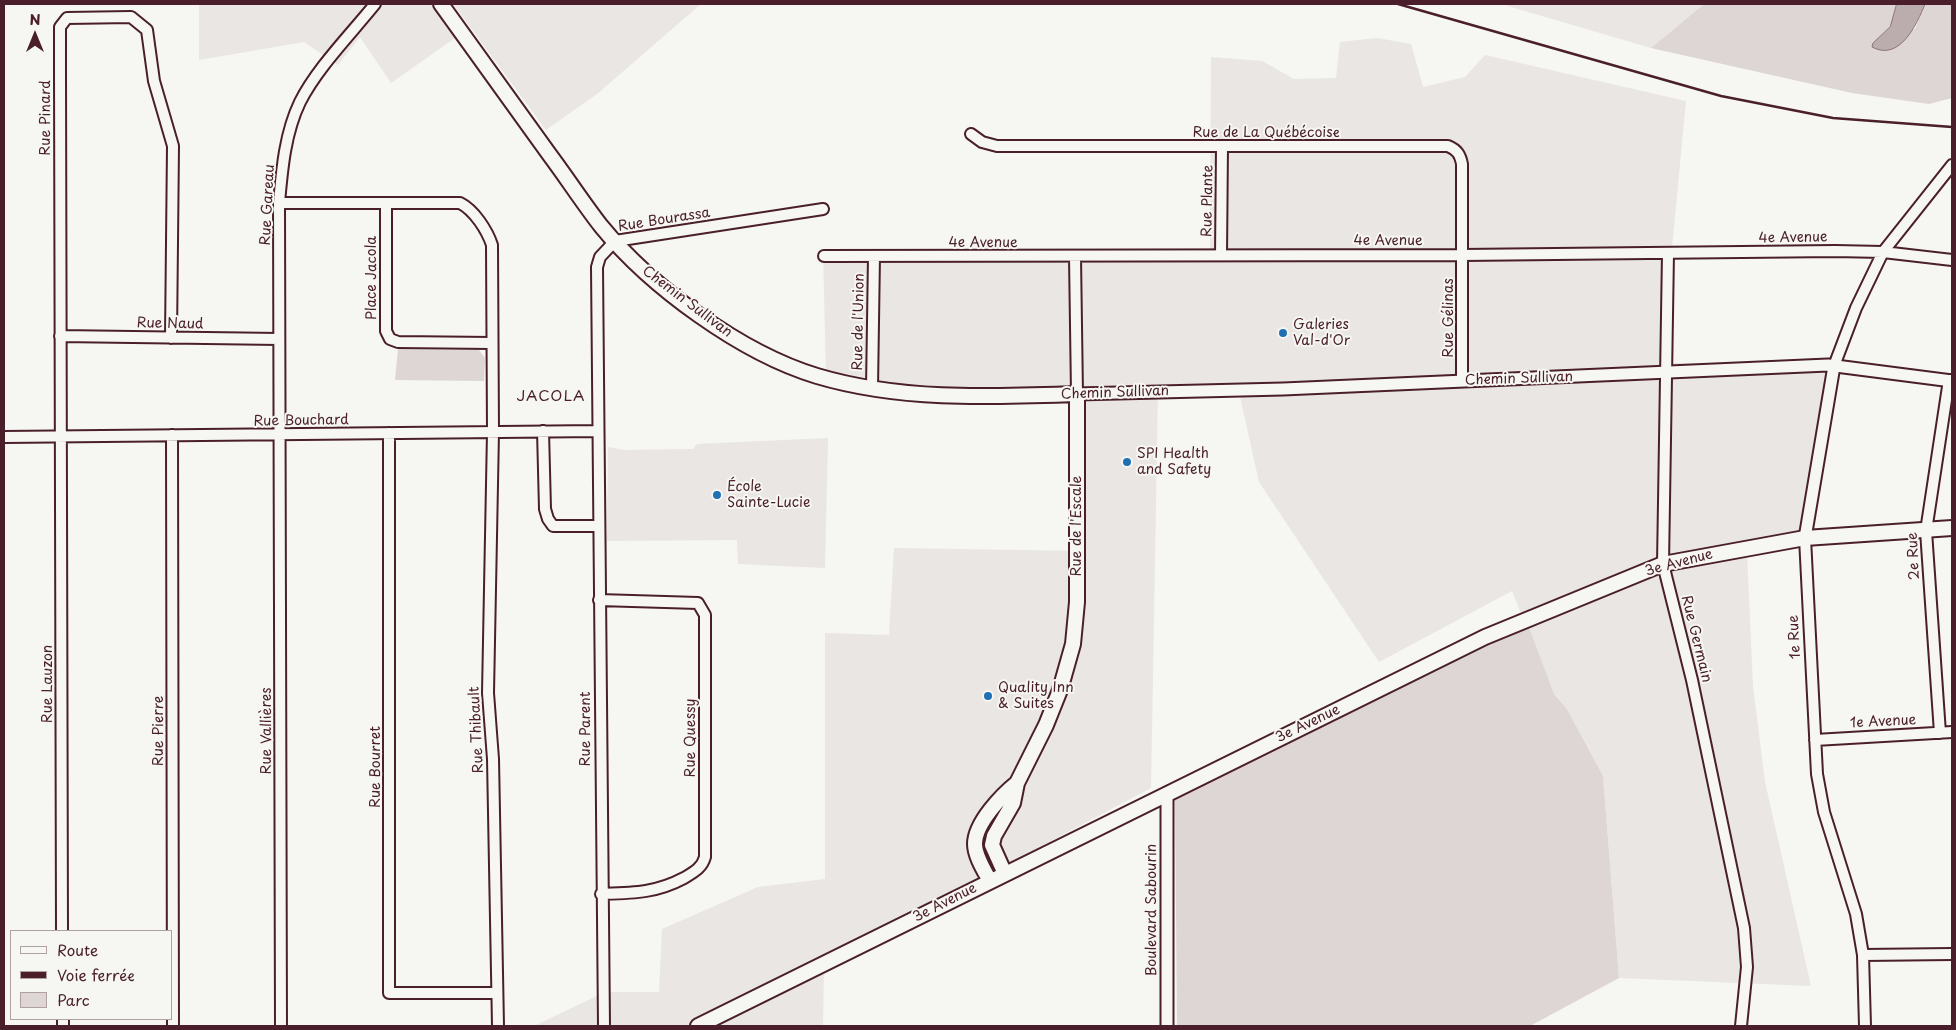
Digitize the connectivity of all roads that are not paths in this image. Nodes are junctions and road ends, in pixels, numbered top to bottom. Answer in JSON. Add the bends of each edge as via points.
{"nodes":[{"id":1,"x":375,"y":4,"type":"edge"},
{"id":2,"x":441,"y":4,"type":"edge"},
{"id":3,"x":971,"y":134,"type":"dead end"},
{"id":4,"x":1222,"y":147,"type":"junction"},
{"id":5,"x":1952,"y":165,"type":"edge"},
{"id":6,"x":279,"y":204,"type":"junction"},
{"id":7,"x":386,"y":204,"type":"junction"},
{"id":8,"x":823,"y":209,"type":"dead end"},
{"id":9,"x":615,"y":241,"type":"junction"},
{"id":10,"x":1883,"y":252,"type":"junction"},
{"id":11,"x":1668,"y":253,"type":"junction"},
{"id":12,"x":1462,"y":255,"type":"junction"},
{"id":13,"x":824,"y":256,"type":"dead end"},
{"id":14,"x":874,"y":256,"type":"junction"},
{"id":15,"x":1221,"y":256,"type":"junction"},
{"id":16,"x":1075,"y":257,"type":"junction"},
{"id":17,"x":1952,"y":260,"type":"edge"},
{"id":18,"x":60,"y":336,"type":"junction"},
{"id":19,"x":171,"y":338,"type":"junction"},
{"id":20,"x":279,"y":339,"type":"junction"},
{"id":21,"x":492,"y":343,"type":"junction"},
{"id":22,"x":1834,"y":366,"type":"junction"},
{"id":23,"x":1667,"y":372,"type":"junction"},
{"id":24,"x":1462,"y":381,"type":"junction"},
{"id":25,"x":1951,"y":381,"type":"edge"},
{"id":26,"x":872,"y":388,"type":"junction"},
{"id":27,"x":1076,"y":394,"type":"junction"},
{"id":28,"x":598,"y":431,"type":"junction"},
{"id":29,"x":493,"y":432,"type":"junction"},
{"id":30,"x":543,"y":432,"type":"junction"},
{"id":31,"x":389,"y":433,"type":"junction"},
{"id":32,"x":280,"y":435,"type":"junction"},
{"id":33,"x":4,"y":436,"type":"edge"},
{"id":34,"x":61,"y":436,"type":"junction"},
{"id":35,"x":172,"y":436,"type":"junction"},
{"id":36,"x":599,"y":526,"type":"junction"},
{"id":37,"x":1952,"y":528,"type":"edge"},
{"id":38,"x":1926,"y":531,"type":"junction"},
{"id":39,"x":1805,"y":538,"type":"junction"},
{"id":40,"x":1663,"y":564,"type":"junction"},
{"id":41,"x":599,"y":600,"type":"junction"},
{"id":42,"x":1952,"y":732,"type":"edge"},
{"id":43,"x":1940,"y":733,"type":"junction"},
{"id":44,"x":1815,"y":740,"type":"junction"},
{"id":45,"x":1017,"y":784,"type":"junction"},
{"id":46,"x":1167,"y":794,"type":"junction"},
{"id":47,"x":1004,"y":874,"type":"junction"},
{"id":48,"x":990,"y":880,"type":"junction"},
{"id":49,"x":601,"y":894,"type":"junction"},
{"id":50,"x":62,"y":930,"type":"edge"},
{"id":51,"x":1952,"y":954,"type":"edge"},
{"id":52,"x":1863,"y":955,"type":"junction"},
{"id":53,"x":497,"y":993,"type":"junction"},
{"id":54,"x":173,"y":1026,"type":"edge"},
{"id":55,"x":281,"y":1026,"type":"edge"},
{"id":56,"x":498,"y":1026,"type":"edge"},
{"id":57,"x":604,"y":1026,"type":"edge"},
{"id":58,"x":699,"y":1026,"type":"edge"},
{"id":59,"x":1167,"y":1026,"type":"edge"},
{"id":60,"x":1741,"y":1026,"type":"edge"},
{"id":61,"x":1865,"y":1026,"type":"edge"}],
"edges":[{"from":1,"to":6,"type":"street","name":"Rue Gareau","via":[[300,102],[282,164]]},
{"from":2,"to":9,"type":"main road","name":"Chemin Sullivan"},
{"from":3,"to":4,"type":"street","name":"Rue de La Québécoise","via":[[982,142],[997,146]]},
{"from":4,"to":12,"type":"street","name":"Rue de La Québécoise","via":[[1448,146],[1461,156]]},
{"from":4,"to":15,"type":"street","name":"Rue Plante"},
{"from":5,"to":10,"type":"street","name":"1e Rue"},
{"from":6,"to":7,"type":"street"},
{"from":6,"to":20,"type":"street","name":"Rue Gareau"},
{"from":7,"to":21,"type":"street","via":[[460,204],[467,207],[484,228],[492,245]]},
{"from":7,"to":21,"type":"street","name":"Place Jacola","via":[[386,331],[390,338],[398,342]]},
{"from":8,"to":9,"type":"street","name":"Rue Bourassa"},
{"from":9,"to":26,"type":"main road","name":"Chemin Sullivan","via":[[682,301],[753,349],[816,375]]},
{"from":9,"to":28,"type":"street","name":"Rue Bourassa","via":[[600,257],[597,267]]},
{"from":10,"to":11,"type":"street","name":"4e Avenue"},
{"from":10,"to":17,"type":"street","name":"4e Avenue"},
{"from":10,"to":22,"type":"street","name":"1e Rue","via":[[1856,308]]},
{"from":11,"to":12,"type":"street","name":"4e Avenue"},
{"from":11,"to":23,"type":"street","name":"Rue Germain"},
{"from":12,"to":15,"type":"street","name":"4e Avenue"},
{"from":12,"to":24,"type":"street","name":"Rue Gélinas"},
{"from":13,"to":14,"type":"street","name":"4e Avenue"},
{"from":14,"to":16,"type":"street","name":"4e Avenue"},
{"from":14,"to":26,"type":"street","name":"Rue de l'Union"},
{"from":15,"to":16,"type":"street","name":"4e Avenue"},
{"from":16,"to":27,"type":"street","name":"Rue de l'Escale"},
{"from":18,"to":19,"type":"street","name":"Rue Naud"},
{"from":18,"to":19,"type":"street","name":"Rue Pinard","via":[[60,27],[67,18],[131,17],[147,30],[154,81],[173,146]]},
{"from":18,"to":34,"type":"street","name":"Rue Pinard"},
{"from":19,"to":20,"type":"street","name":"Rue Naud"},
{"from":20,"to":32,"type":"street","name":"Rue Gareau"},
{"from":21,"to":29,"type":"street"},
{"from":22,"to":23,"type":"street","name":"Chemin Sullivan"},
{"from":22,"to":25,"type":"street","name":"Chemin Sullivan"},
{"from":22,"to":39,"type":"street","name":"1e Rue"},
{"from":23,"to":24,"type":"street","name":"Chemin Sullivan"},
{"from":23,"to":40,"type":"street","name":"Rue Germain"},
{"from":24,"to":27,"type":"street","name":"Chemin Sullivan"},
{"from":25,"to":38,"type":"street","name":"2e Rue"},
{"from":26,"to":27,"type":"main road","name":"Chemin Sullivan","via":[[946,396]]},
{"from":27,"to":45,"type":"main road","name":"Rue de l'Escale","via":[[1077,602],[1073,644],[1060,690]]},
{"from":28,"to":30,"type":"street","name":"Rue Bouchard"},
{"from":28,"to":36,"type":"street","name":"Rue Parent"},
{"from":29,"to":30,"type":"street","name":"Rue Bouchard"},
{"from":29,"to":31,"type":"street","name":"Rue Bouchard"},
{"from":29,"to":53,"type":"street","name":"Rue Thibault","via":[[488,693],[494,759]]},
{"from":30,"to":36,"type":"street","via":[[548,519],[553,526]]},
{"from":31,"to":32,"type":"street","name":"Rue Bouchard"},
{"from":31,"to":53,"type":"street","name":"Rue Bourret","via":[[389,993]]},
{"from":32,"to":35,"type":"street","name":"Rue Bouchard"},
{"from":32,"to":55,"type":"street","name":"Rue Vallières"},
{"from":33,"to":34,"type":"street","name":"Rue Bouchard"},
{"from":34,"to":35,"type":"street","name":"Rue Bouchard"},
{"from":34,"to":50,"type":"street","name":"Rue Lauzon"},
{"from":35,"to":54,"type":"street","name":"Rue Pierre"},
{"from":36,"to":41,"type":"street","name":"Rue Parent"},
{"from":37,"to":38,"type":"main road","name":"3e Avenue"},
{"from":38,"to":39,"type":"main road","name":"3e Avenue"},
{"from":38,"to":43,"type":"street","name":"2e Rue"},
{"from":39,"to":40,"type":"main road","name":"3e Avenue"},
{"from":39,"to":44,"type":"street","name":"1e Rue"},
{"from":40,"to":46,"type":"main road","name":"3e Avenue","via":[[1485,637]]},
{"from":40,"to":60,"type":"street","name":"Rue Germain","via":[[1692,680],[1744,928],[1747,967]]},
{"from":41,"to":49,"type":"street","name":"Rue Parent"},
{"from":41,"to":49,"type":"street","name":"Rue Quessy","via":[[698,603],[705,615],[704,863],[665,888],[650,892]]},
{"from":42,"to":43,"type":"street","name":"1e Avenue"},
{"from":43,"to":44,"type":"street","name":"1e Avenue"},
{"from":44,"to":52,"type":"street","name":"1e Rue","via":[[1824,812],[1856,914]]},
{"from":45,"to":47,"type":"main road","name":"Rue de l'Escale","via":[[1013,803],[992,845]]},
{"from":45,"to":48,"type":"main road","name":"Rue de l'Escale","via":[[1001,795],[977,832],[977,854]]},
{"from":46,"to":47,"type":"main road","name":"3e Avenue"},
{"from":46,"to":59,"type":"street","name":"Boulevard Sabourin"},
{"from":47,"to":48,"type":"main road","name":"3e Avenue"},
{"from":48,"to":58,"type":"main road","name":"3e Avenue"},
{"from":49,"to":57,"type":"street","name":"Rue Parent"},
{"from":51,"to":52,"type":"street"},
{"from":52,"to":61,"type":"street","name":"1e Rue"},
{"from":53,"to":56,"type":"street","name":"Rue Thibault"}]}
